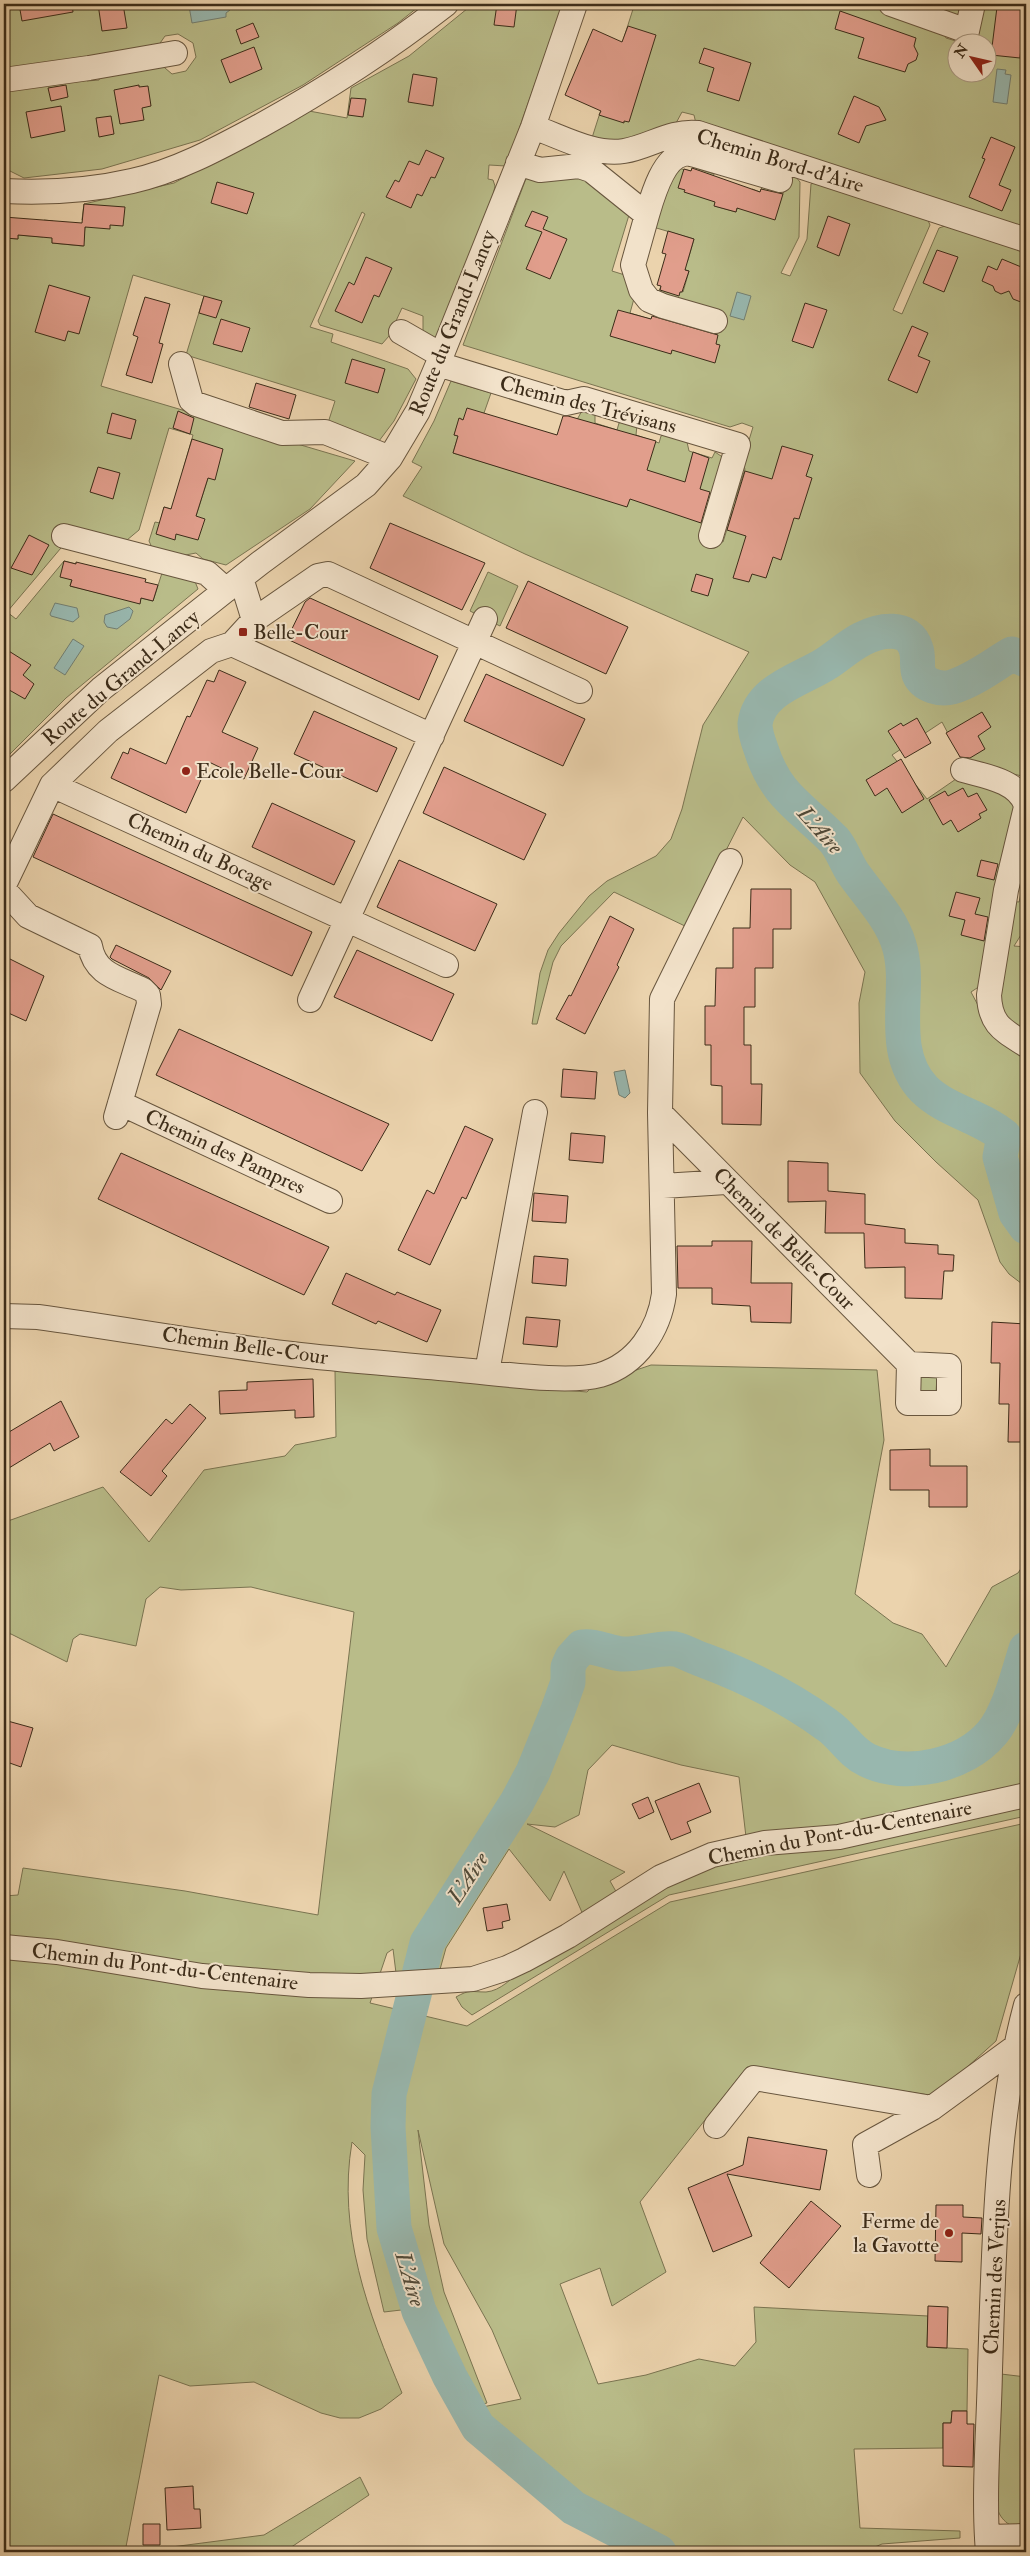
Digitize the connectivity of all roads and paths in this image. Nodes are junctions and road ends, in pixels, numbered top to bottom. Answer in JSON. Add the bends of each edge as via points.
{"nodes":[{"id":1,"x":446,"y":4,"type":"edge"},
{"id":2,"x":575,"y":4,"type":"edge"},
{"id":3,"x":891,"y":4,"type":"edge"},
{"id":4,"x":974,"y":4,"type":"edge"},
{"id":5,"x":175,"y":53,"type":"dead end"},
{"id":6,"x":4,"y":80,"type":"edge"},
{"id":7,"x":533,"y":126,"type":"junction"},
{"id":8,"x":518,"y":163,"type":"junction"},
{"id":9,"x":780,"y":180,"type":"dead end"},
{"id":10,"x":4,"y":191,"type":"edge"},
{"id":11,"x":647,"y":215,"type":"junction"},
{"id":12,"x":1026,"y":240,"type":"edge"},
{"id":13,"x":715,"y":321,"type":"dead end"},
{"id":14,"x":401,"y":332,"type":"dead end"},
{"id":15,"x":439,"y":359,"type":"junction"},
{"id":16,"x":181,"y":364,"type":"dead end"},
{"id":17,"x":390,"y":458,"type":"junction"},
{"id":18,"x":64,"y":536,"type":"dead end"},
{"id":19,"x":711,"y":536,"type":"dead end"},
{"id":20,"x":234,"y":584,"type":"junction"},
{"id":21,"x":485,"y":619,"type":"dead end"},
{"id":22,"x":254,"y":620,"type":"junction"},
{"id":23,"x":177,"y":630,"type":"junction"},
{"id":24,"x":474,"y":642,"type":"junction"},
{"id":25,"x":222,"y":647,"type":"junction"},
{"id":26,"x":580,"y":691,"type":"dead end"},
{"id":27,"x":432,"y":736,"type":"junction"},
{"id":28,"x":963,"y":770,"type":"dead end"},
{"id":29,"x":4,"y":780,"type":"edge"},
{"id":30,"x":52,"y":785,"type":"junction"},
{"id":31,"x":1026,"y":806,"type":"edge"},
{"id":32,"x":730,"y":861,"type":"dead end"},
{"id":33,"x":4,"y":885,"type":"edge"},
{"id":34,"x":4,"y":890,"type":"edge"},
{"id":35,"x":338,"y":915,"type":"junction"},
{"id":36,"x":446,"y":965,"type":"dead end"},
{"id":37,"x":310,"y":1000,"type":"dead end"},
{"id":38,"x":1026,"y":1045,"type":"edge"},
{"id":39,"x":535,"y":1112,"type":"dead end"},
{"id":40,"x":660,"y":1113,"type":"junction"},
{"id":41,"x":726,"y":1182,"type":"junction"},
{"id":42,"x":663,"y":1186,"type":"junction"},
{"id":43,"x":330,"y":1201,"type":"dead end"},
{"id":44,"x":4,"y":1316,"type":"edge"},
{"id":45,"x":909,"y":1364,"type":"dead end"},
{"id":46,"x":487,"y":1372,"type":"junction"},
{"id":47,"x":1026,"y":1796,"type":"edge"},
{"id":48,"x":4,"y":1946,"type":"edge"},
{"id":49,"x":1026,"y":2004,"type":"edge"},
{"id":50,"x":1014,"y":2048,"type":"junction"},
{"id":51,"x":932,"y":2108,"type":"junction"},
{"id":52,"x":716,"y":2126,"type":"dead end"},
{"id":53,"x":869,"y":2174,"type":"dead end"},
{"id":54,"x":1026,"y":2536,"type":"edge"},
{"id":55,"x":987,"y":2545,"type":"edge"}],
"edges":[{"from":1,"to":10,"type":"street","via":[[373,59],[318,93],[176,168],[106,186],[69,191]]},
{"from":2,"to":7,"type":"street","name":"Route du Grand-Lancy"},
{"from":3,"to":4,"type":"street","via":[[967,31]]},
{"from":5,"to":6,"type":"street"},
{"from":7,"to":8,"type":"street","name":"Route du Grand-Lancy"},
{"from":7,"to":12,"type":"street","name":"Chemin Bord-d'Aire","via":[[611,152],[634,149],[675,134],[698,133]]},
{"from":8,"to":11,"type":"street","via":[[540,170],[579,166],[591,170]]},
{"from":8,"to":15,"type":"street","name":"Route du Grand-Lancy"},
{"from":9,"to":11,"type":"street","via":[[683,154],[672,160],[662,175]]},
{"from":11,"to":13,"type":"street","via":[[633,265],[641,290],[649,300],[663,306]]},
{"from":14,"to":15,"type":"street","name":"Chemin des Trévisans"},
{"from":15,"to":17,"type":"street","name":"Route du Grand-Lancy","via":[[414,418]]},
{"from":15,"to":19,"type":"street","name":"Chemin des Trévisans","via":[[566,403],[584,399],[738,445]]},
{"from":16,"to":17,"type":"street","via":[[191,400],[196,404],[282,433],[325,432]]},
{"from":17,"to":20,"type":"street","name":"Route du Grand-Lancy","via":[[366,485]]},
{"from":18,"to":20,"type":"street","via":[[207,573]]},
{"from":20,"to":22,"type":"street"},
{"from":20,"to":23,"type":"street","name":"Route du Grand-Lancy"},
{"from":21,"to":24,"type":"street"},
{"from":22,"to":24,"type":"street","via":[[318,576],[328,574]]},
{"from":22,"to":25,"type":"street"},
{"from":23,"to":25,"type":"street"},
{"from":23,"to":29,"type":"street","name":"Route du Grand-Lancy","via":[[94,696]]},
{"from":24,"to":26,"type":"street"},
{"from":24,"to":27,"type":"street"},
{"from":25,"to":27,"type":"street"},
{"from":25,"to":30,"type":"street","via":[[108,731]]},
{"from":27,"to":35,"type":"street"},
{"from":28,"to":31,"type":"street","via":[[1002,782],[1018,791]]},
{"from":30,"to":33,"type":"street"},
{"from":30,"to":35,"type":"street","name":"Chemin du Bocage"},
{"from":31,"to":38,"type":"street","via":[[1006,890],[989,995],[995,1023]]},
{"from":32,"to":40,"type":"street","via":[[662,999]]},
{"from":34,"to":43,"type":"street","name":"Chemin des Pampres","via":[[28,916],[90,946],[94,963],[102,970],[148,995],[149,1004],[118,1110]]},
{"from":35,"to":36,"type":"street","name":"Chemin du Bocage"},
{"from":35,"to":37,"type":"street"},
{"from":39,"to":46,"type":"street"},
{"from":40,"to":41,"type":"street","name":"Chemin de Belle-Cour"},
{"from":40,"to":42,"type":"street"},
{"from":41,"to":42,"type":"street"},
{"from":41,"to":45,"type":"street","name":"Chemin de Belle-Cour"},
{"from":42,"to":46,"type":"street","via":[[664,1294],[656,1324],[642,1347],[617,1367],[585,1377]]},
{"from":44,"to":46,"type":"street","name":"Chemin Belle-Cour","via":[[38,1317],[300,1355]]},
{"from":47,"to":48,"type":"street","name":"Chemin du Pont-du-Centenaire","via":[[866,1832],[756,1845],[712,1855],[661,1877],[568,1936],[507,1968],[473,1979],[360,1986],[259,1982]]},
{"from":49,"to":50,"type":"street","name":"Chemin des Verjus"},
{"from":50,"to":51,"type":"street"},
{"from":50,"to":55,"type":"street","name":"Chemin des Verjus","via":[[996,2212]]},
{"from":51,"to":52,"type":"street","via":[[754,2078]]},
{"from":51,"to":53,"type":"street","via":[[865,2146]]},
{"from":54,"to":55,"type":"street"}]}
